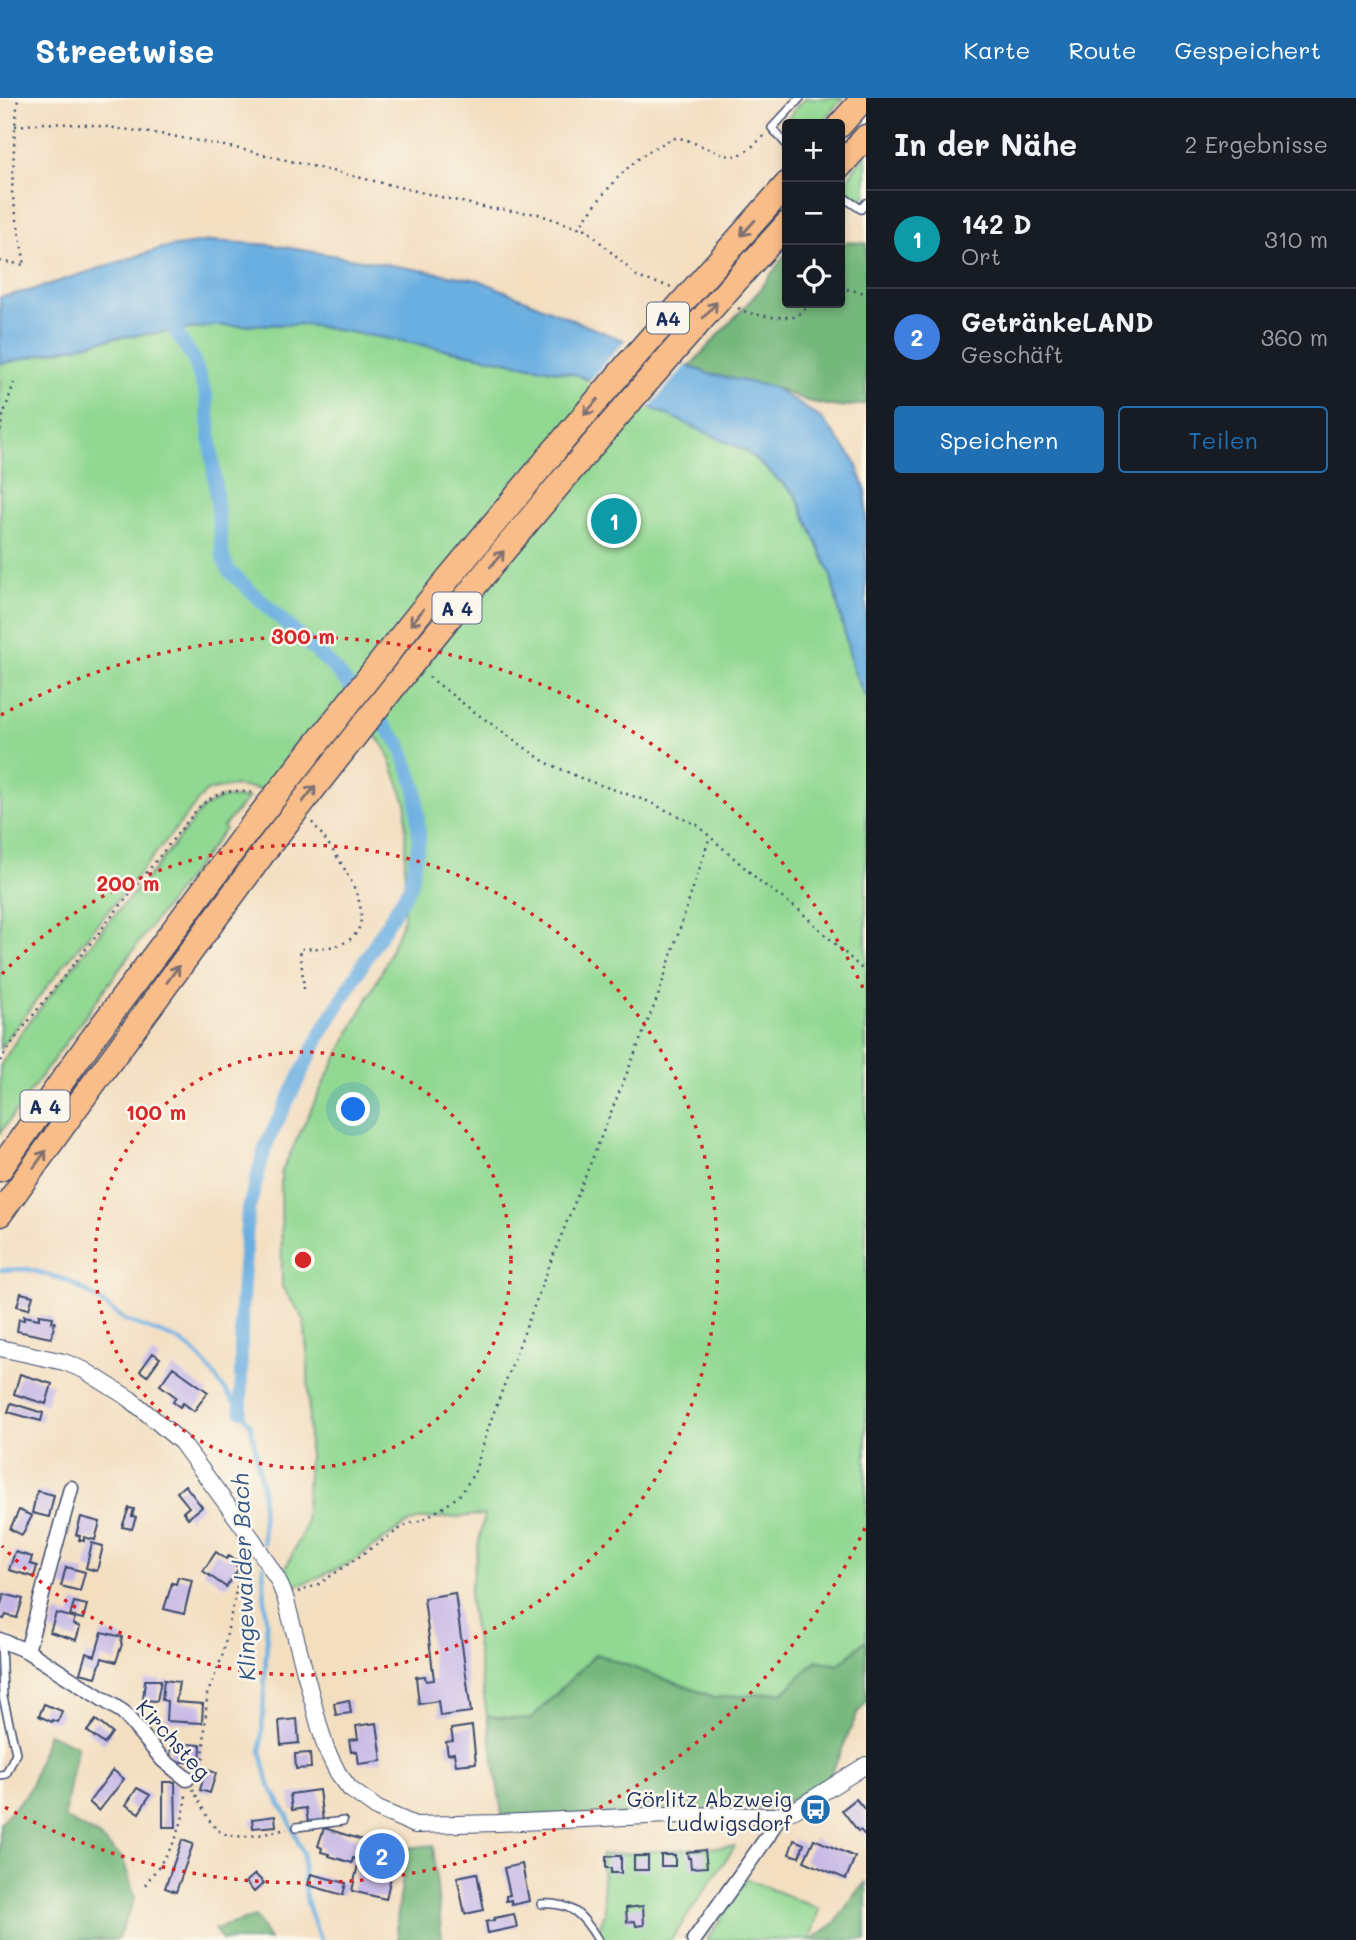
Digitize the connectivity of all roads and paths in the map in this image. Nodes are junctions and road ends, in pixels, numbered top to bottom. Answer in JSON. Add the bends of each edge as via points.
{"nodes":[{"id":1,"x":18,"y":98,"type":"edge"},
{"id":2,"x":800,"y":98,"type":"edge"},
{"id":3,"x":864,"y":98,"type":"edge"},
{"id":4,"x":845,"y":119,"type":"edge"},
{"id":5,"x":15,"y":125,"type":"junction"},
{"id":6,"x":772,"y":128,"type":"junction"},
{"id":7,"x":866,"y":137,"type":"edge"},
{"id":8,"x":782,"y":139,"type":"edge"},
{"id":9,"x":845,"y":160,"type":"edge"},
{"id":10,"x":782,"y":190,"type":"edge"},
{"id":11,"x":845,"y":198,"type":"edge"},
{"id":12,"x":866,"y":203,"type":"edge"},
{"id":13,"x":782,"y":230,"type":"edge"},
{"id":14,"x":0,"y":261,"type":"edge"},
{"id":15,"x":845,"y":289,"type":"edge"},
{"id":16,"x":866,"y":293,"type":"edge"},
{"id":17,"x":628,"y":364,"type":"joint"},
{"id":18,"x":654,"y":373,"type":"joint"},
{"id":19,"x":14,"y":383,"type":"dead end"},
{"id":20,"x":0,"y":431,"type":"edge"},
{"id":21,"x":429,"y":677,"type":"dead end"},
{"id":22,"x":710,"y":836,"type":"junction"},
{"id":23,"x":866,"y":971,"type":"edge"},
{"id":24,"x":0,"y":1169,"type":"edge"},
{"id":25,"x":0,"y":1214,"type":"edge"},
{"id":26,"x":0,"y":1348,"type":"edge"},
{"id":27,"x":71,"y":1488,"type":"dead end"},
{"id":28,"x":251,"y":1536,"type":"junction"},
{"id":29,"x":285,"y":1597,"type":"junction"},
{"id":30,"x":1,"y":1640,"type":"edge"},
{"id":31,"x":27,"y":1651,"type":"junction"},
{"id":32,"x":866,"y":1765,"type":"edge"},
{"id":33,"x":0,"y":1775,"type":"edge"},
{"id":34,"x":187,"y":1779,"type":"junction"},
{"id":35,"x":776,"y":1816,"type":"junction"},
{"id":36,"x":343,"y":1821,"type":"dead end"},
{"id":37,"x":297,"y":1827,"type":"dead end"},
{"id":38,"x":286,"y":1829,"type":"dead end"},
{"id":39,"x":145,"y":1885,"type":"dead end"},
{"id":40,"x":541,"y":1904,"type":"dead end"},
{"id":41,"x":598,"y":1940,"type":"edge"},
{"id":42,"x":694,"y":1940,"type":"edge"}],
"edges":[{"from":1,"to":5,"type":"path"},
{"from":2,"to":6,"type":"lane"},
{"from":3,"to":4,"type":"highway"},
{"from":5,"to":6,"type":"path","via":[[92,125],[167,135],[487,208],[538,214],[578,229],[605,192],[654,148],[675,138],[726,157],[736,156]]},
{"from":5,"to":14,"type":"path","via":[[12,192],[24,265]]},
{"from":6,"to":8,"type":"lane"},
{"from":7,"to":9,"type":"highway"},
{"from":10,"to":17,"type":"highway","number":"A4","one_way":true,"bridge":true},
{"from":11,"to":12,"type":"lane","via":[[862,209]]},
{"from":18,"to":13,"type":"highway","number":"A4","one_way":true,"bridge":true},
{"from":15,"to":16,"type":"path"},
{"from":17,"to":24,"type":"highway","number":"A 4","one_way":true,"bridge":true,"via":[[418,615],[243,837]]},
{"from":25,"to":18,"type":"highway","number":"A 4","one_way":true,"bridge":true,"via":[[363,724]]},
{"from":19,"to":20,"type":"path"},
{"from":21,"to":22,"type":"path","via":[[545,762],[647,801]]},
{"from":22,"to":23,"type":"path"},
{"from":22,"to":29,"type":"path","via":[[658,996],[544,1282],[475,1471],[462,1493],[447,1505],[398,1530],[319,1584]]},
{"from":26,"to":28,"type":"street","via":[[64,1362],[130,1399],[181,1442]]},
{"from":27,"to":31,"type":"street"},
{"from":28,"to":29,"type":"street"},
{"from":28,"to":34,"type":"path","via":[[222,1657],[207,1695],[203,1761]]},
{"from":29,"to":35,"type":"street","via":[[326,1749],[349,1789],[378,1810],[415,1825],[668,1815]]},
{"from":30,"to":31,"type":"street","name":"Kirchsteg"},
{"from":30,"to":33,"type":"lane","via":[[3,1697],[16,1753],[6,1774]]},
{"from":31,"to":34,"type":"street","name":"Kirchsteg","via":[[123,1713],[163,1760]]},
{"from":32,"to":35,"type":"street","via":[[795,1810]]},
{"from":34,"to":38,"type":"path","name":"Kirchsteg","via":[[216,1829],[228,1836]]},
{"from":34,"to":39,"type":"path","via":[[179,1834]]},
{"from":35,"to":42,"type":"street","via":[[768,1836]]},
{"from":36,"to":37,"type":"lane"},
{"from":40,"to":41,"type":"lane","via":[[557,1903],[577,1912]]}]}
